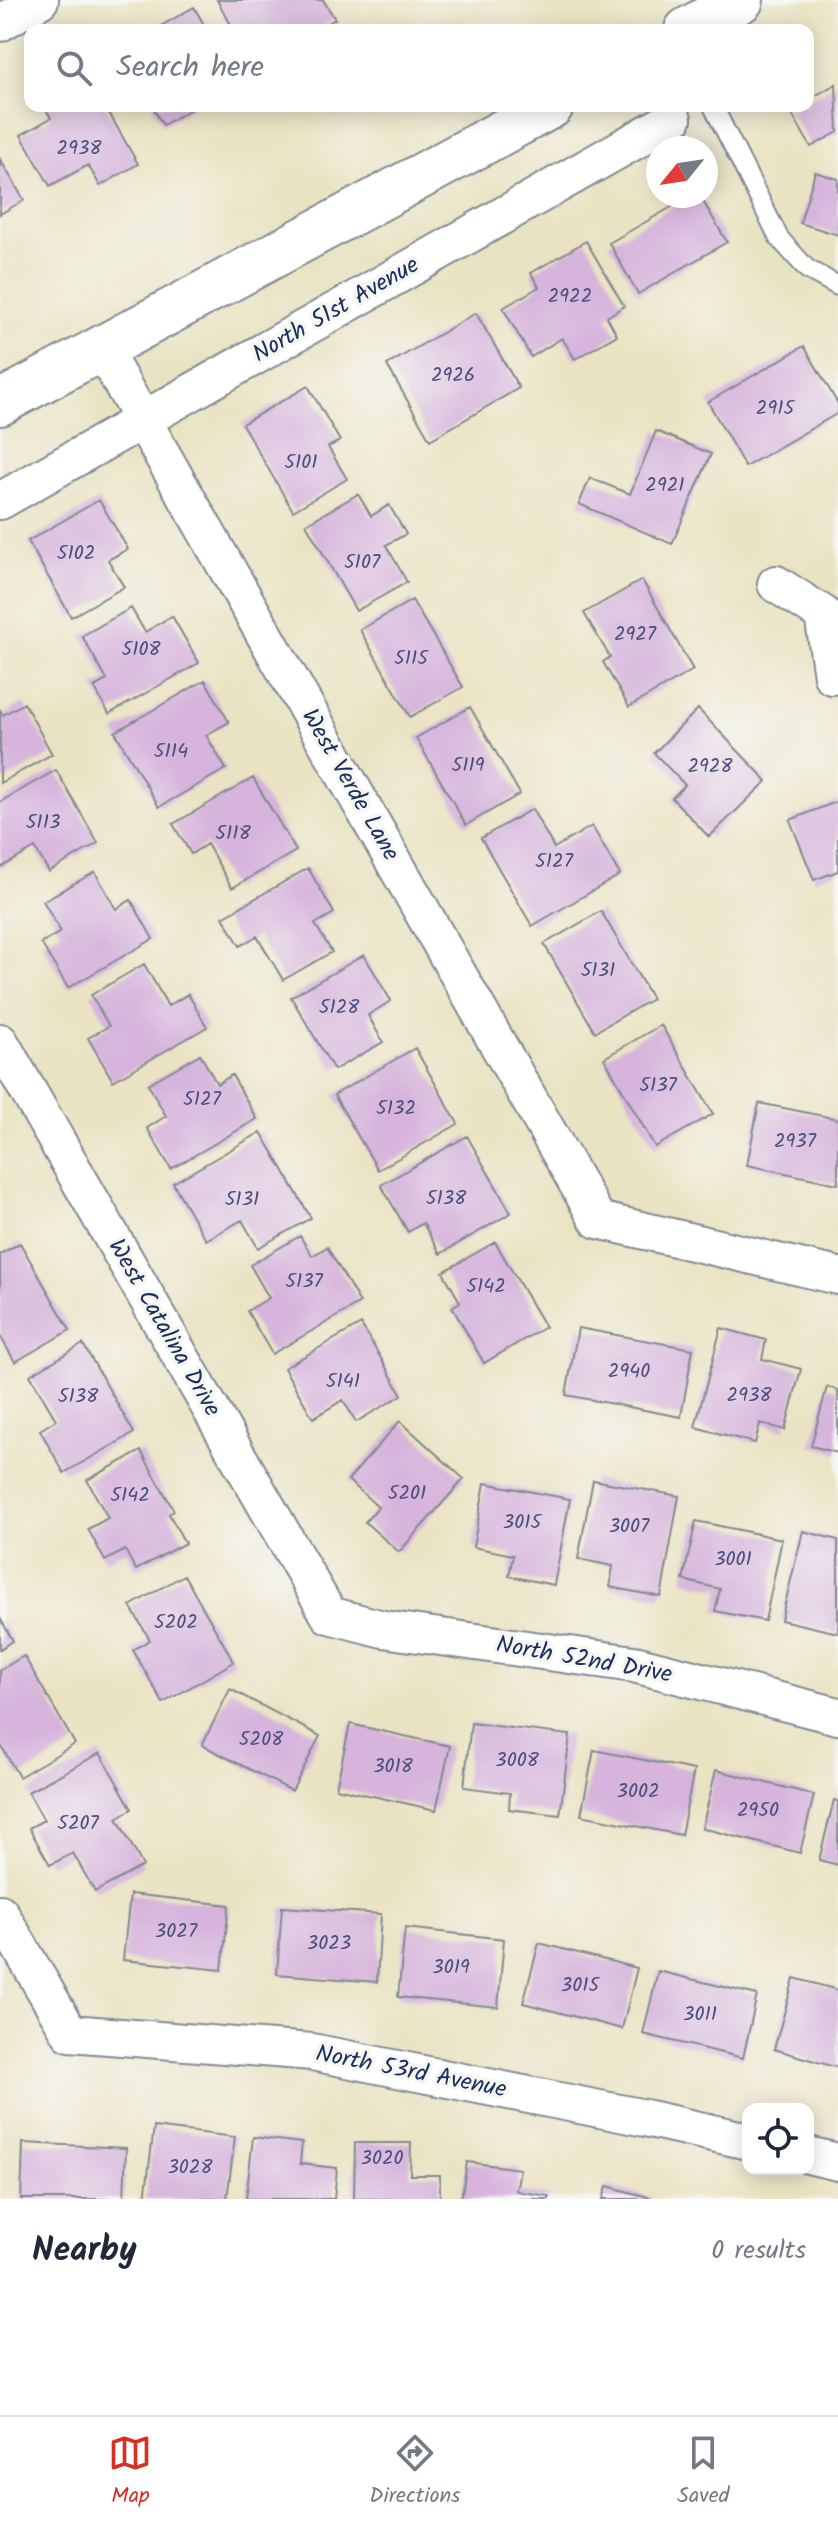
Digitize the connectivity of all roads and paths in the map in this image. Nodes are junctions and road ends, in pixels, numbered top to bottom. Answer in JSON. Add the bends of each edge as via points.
{"nodes":[{"id":1,"x":40,"y":0,"type":"edge"},
{"id":2,"x":741,"y":0,"type":"edge"},
{"id":3,"x":0,"y":23,"type":"edge"},
{"id":4,"x":698,"y":24,"type":"edge"},
{"id":5,"x":540,"y":112,"type":"edge"},
{"id":6,"x":716,"y":112,"type":"edge"},
{"id":7,"x":673,"y":119,"type":"dead end"},
{"id":8,"x":838,"y":286,"type":"edge"},
{"id":9,"x":102,"y":349,"type":"junction"},
{"id":10,"x":0,"y":403,"type":"edge"},
{"id":11,"x":143,"y":420,"type":"junction"},
{"id":12,"x":0,"y":501,"type":"edge"},
{"id":13,"x":776,"y":584,"type":"dead end"},
{"id":14,"x":830,"y":610,"type":"edge"},
{"id":15,"x":832,"y":676,"type":"dead end"},
{"id":16,"x":0,"y":1042,"type":"edge"},
{"id":17,"x":838,"y":1276,"type":"edge"},
{"id":18,"x":329,"y":1615,"type":"joint"},
{"id":19,"x":838,"y":1716,"type":"edge"},
{"id":20,"x":0,"y":1913,"type":"edge"},
{"id":21,"x":742,"y":2140,"type":"edge"},
{"id":22,"x":814,"y":2156,"type":"edge"},
{"id":23,"x":838,"y":2162,"type":"edge"}],
"edges":[{"from":1,"to":3,"type":"street"},
{"from":2,"to":4,"type":"main road"},
{"from":5,"to":9,"type":"main road"},
{"from":6,"to":8,"type":"lane","via":[[779,238],[807,269]]},
{"from":7,"to":11,"type":"street","name":"North 51st Avenue"},
{"from":9,"to":10,"type":"main road"},
{"from":9,"to":11,"type":"street","name":"West Verde Lane"},
{"from":11,"to":12,"type":"street","name":"North 51st Avenue"},
{"from":11,"to":17,"type":"street","name":"West Verde Lane","via":[[598,1220]]},
{"from":13,"to":14,"type":"street"},
{"from":14,"to":15,"type":"street"},
{"from":16,"to":18,"type":"street","name":"West Catalina Drive"},
{"from":18,"to":19,"type":"street","name":"North 52nd Drive","via":[[383,1629],[634,1664]]},
{"from":20,"to":21,"type":"street","name":"North 53rd Avenue","via":[[70,2033],[312,2052]]},
{"from":22,"to":23,"type":"street"}]}
